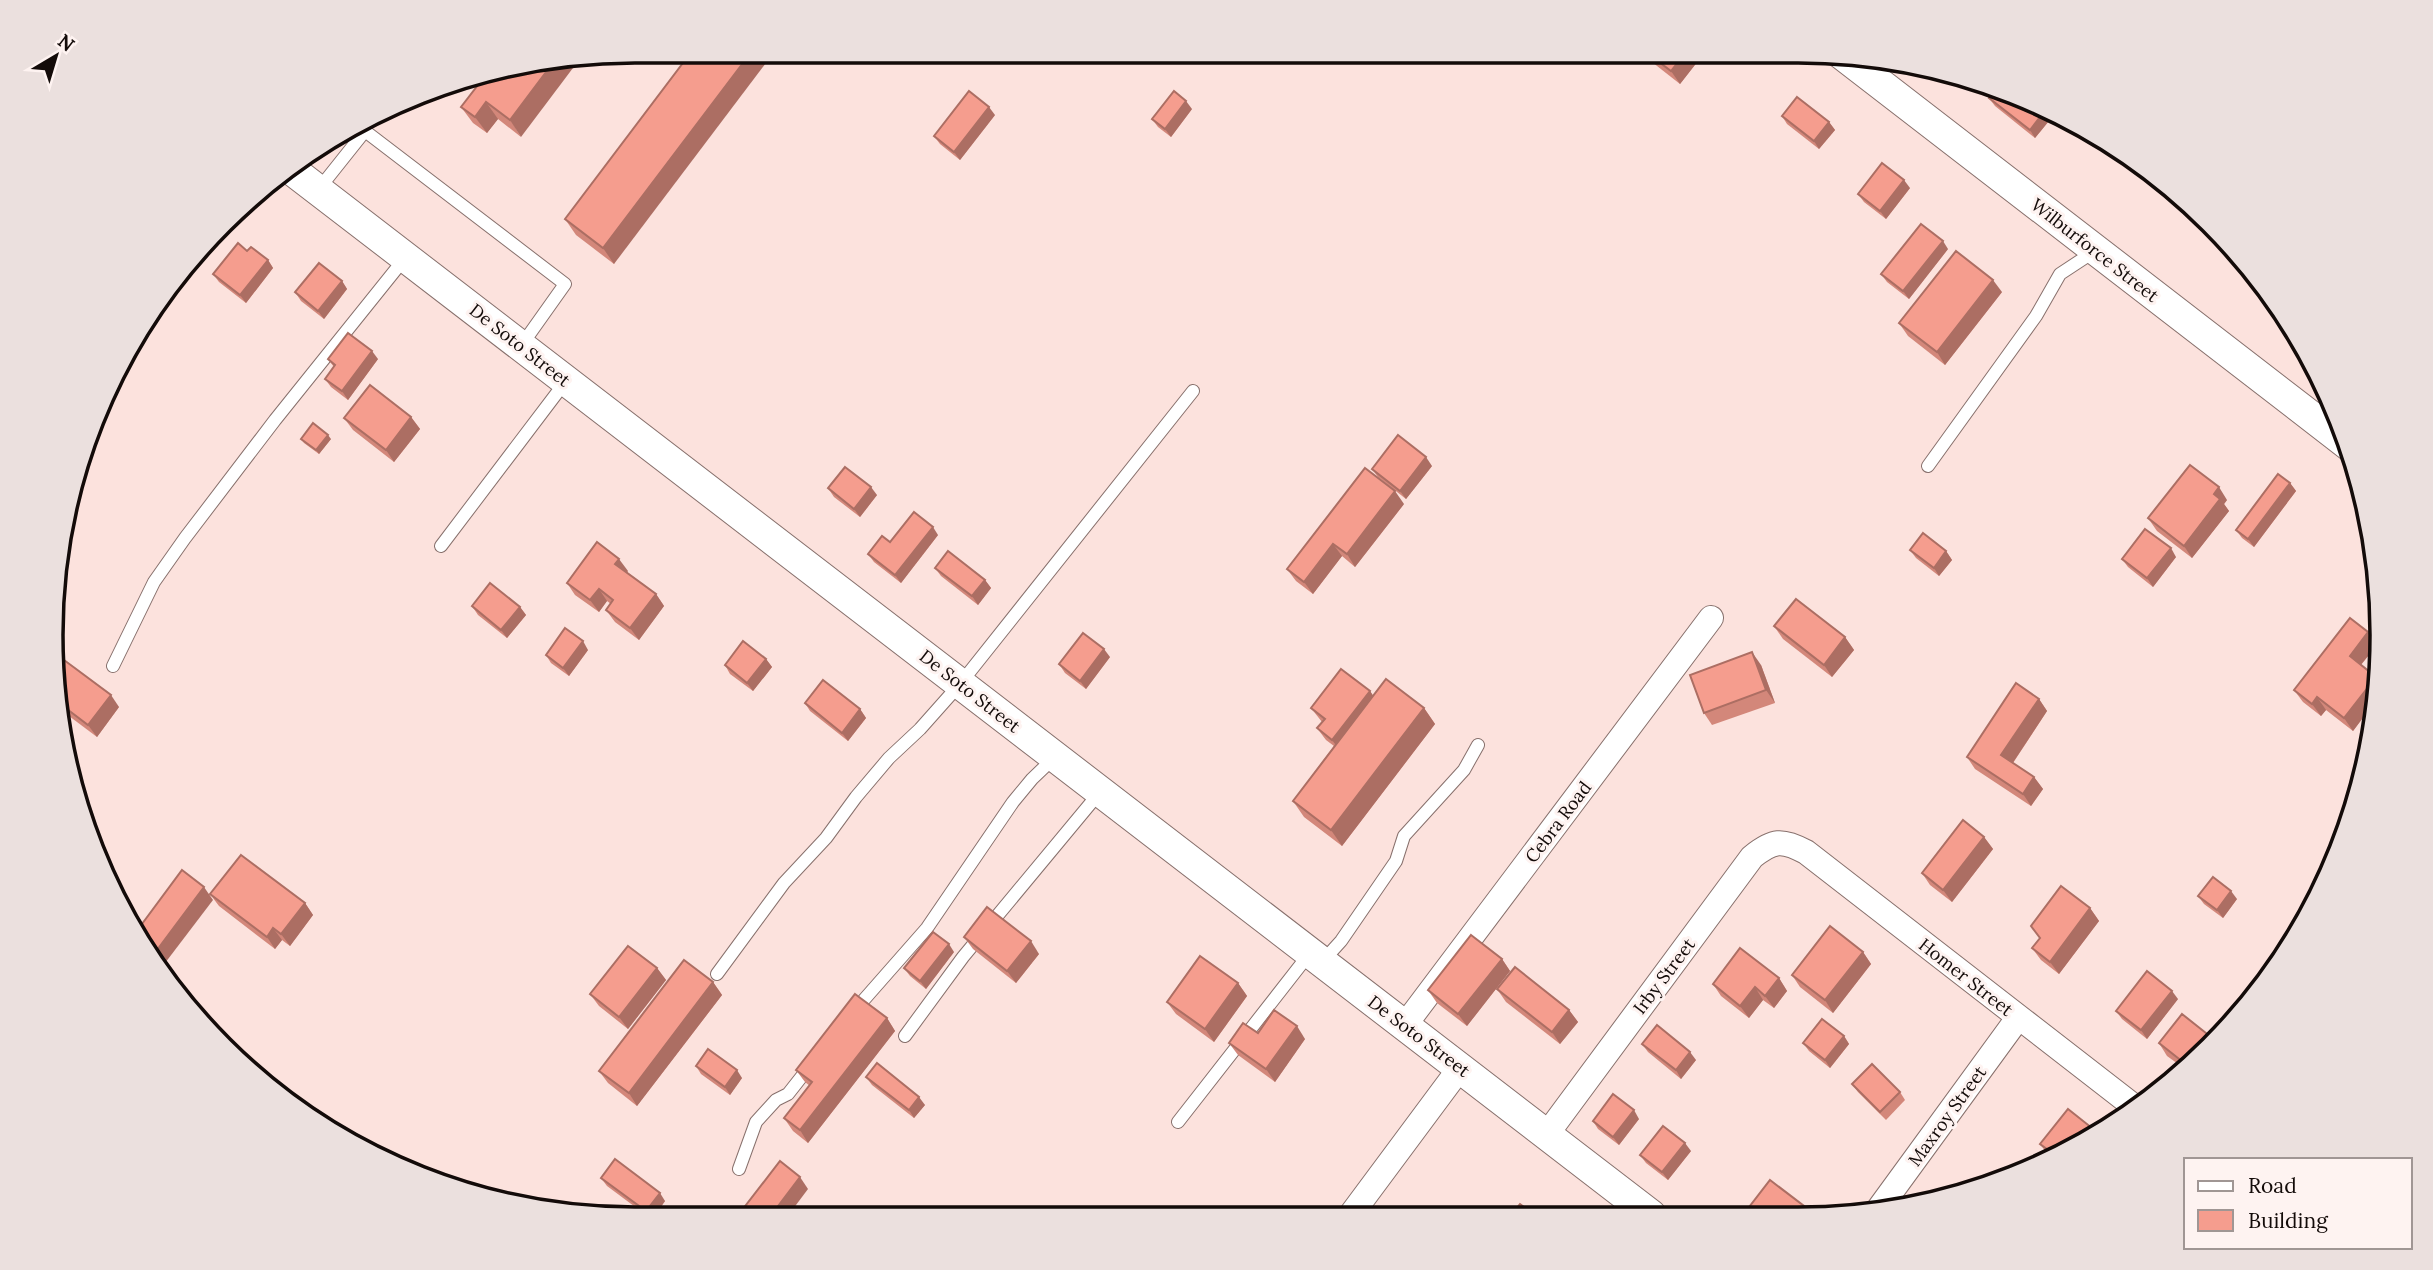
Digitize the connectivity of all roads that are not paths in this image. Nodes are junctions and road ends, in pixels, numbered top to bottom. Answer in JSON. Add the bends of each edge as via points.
{"nodes":[{"id":1,"x":1857,"y":66,"type":"edge"},
{"id":2,"x":365,"y":131,"type":"edge"},
{"id":3,"x":365,"y":131,"type":"edge"},
{"id":4,"x":297,"y":174,"type":"edge"},
{"id":5,"x":318,"y":190,"type":"junction"},
{"id":6,"x":2095,"y":251,"type":"junction"},
{"id":7,"x":406,"y":257,"type":"junction"},
{"id":8,"x":520,"y":346,"type":"junction"},
{"id":9,"x":566,"y":381,"type":"junction"},
{"id":10,"x":1193,"y":391,"type":"dead end"},
{"id":11,"x":2333,"y":433,"type":"edge"},
{"id":12,"x":1928,"y":466,"type":"dead end"},
{"id":13,"x":441,"y":546,"type":"dead end"},
{"id":14,"x":1711,"y":618,"type":"dead end"},
{"id":15,"x":113,"y":666,"type":"dead end"},
{"id":16,"x":960,"y":684,"type":"junction"},
{"id":17,"x":1478,"y":745,"type":"dead end"},
{"id":18,"x":1055,"y":757,"type":"junction"},
{"id":19,"x":1100,"y":791,"type":"junction"},
{"id":20,"x":1796,"y":847,"type":"joint"},
{"id":21,"x":1316,"y":957,"type":"junction"},
{"id":22,"x":717,"y":974,"type":"dead end"},
{"id":23,"x":2018,"y":1017,"type":"junction"},
{"id":24,"x":845,"y":1022,"type":"edge"},
{"id":25,"x":1405,"y":1026,"type":"junction"},
{"id":26,"x":905,"y":1036,"type":"dead end"},
{"id":27,"x":814,"y":1060,"type":"edge"},
{"id":28,"x":1460,"y":1068,"type":"junction"},
{"id":29,"x":2128,"y":1102,"type":"edge"},
{"id":30,"x":1178,"y":1122,"type":"dead end"},
{"id":31,"x":1547,"y":1134,"type":"junction"},
{"id":32,"x":739,"y":1169,"type":"dead end"},
{"id":33,"x":1885,"y":1200,"type":"edge"},
{"id":34,"x":1357,"y":1207,"type":"edge"},
{"id":35,"x":1641,"y":1207,"type":"edge"}],
"edges":[{"from":1,"to":6,"type":"street","name":"Wilburforce Street"},
{"from":2,"to":5,"type":"lane"},
{"from":3,"to":8,"type":"lane","via":[[565,284]]},
{"from":4,"to":5,"type":"street","name":"De Soto Street"},
{"from":5,"to":7,"type":"street","name":"De Soto Street"},
{"from":6,"to":11,"type":"street","name":"Wilburforce Street"},
{"from":6,"to":12,"type":"lane","via":[[2060,274],[2036,316]]},
{"from":7,"to":8,"type":"street","name":"De Soto Street"},
{"from":7,"to":15,"type":"lane","via":[[185,538],[154,582]]},
{"from":8,"to":9,"type":"street","name":"De Soto Street"},
{"from":9,"to":13,"type":"lane"},
{"from":9,"to":16,"type":"street","name":"De Soto Street"},
{"from":10,"to":16,"type":"lane"},
{"from":14,"to":25,"type":"street","name":"Cebra Road"},
{"from":16,"to":18,"type":"street","name":"De Soto Street"},
{"from":16,"to":22,"type":"lane","via":[[784,883]]},
{"from":17,"to":21,"type":"lane","via":[[1464,770],[1404,836],[1396,861],[1341,941]]},
{"from":18,"to":19,"type":"street","name":"De Soto Street"},
{"from":18,"to":24,"type":"lane","via":[[1013,802],[909,950]]},
{"from":19,"to":21,"type":"street","name":"De Soto Street"},
{"from":19,"to":26,"type":"lane","via":[[985,929]]},
{"from":20,"to":23,"type":"street","name":"Homer Street"},
{"from":20,"to":31,"type":"street","name":"Irby Street","via":[[1778,842],[1752,857]]},
{"from":21,"to":25,"type":"street","name":"De Soto Street"},
{"from":21,"to":30,"type":"lane"},
{"from":23,"to":29,"type":"street","name":"Homer Street"},
{"from":23,"to":33,"type":"street","name":"Maxroy Street"},
{"from":25,"to":28,"type":"street","name":"De Soto Street"},
{"from":27,"to":32,"type":"lane","via":[[788,1094],[756,1122]]},
{"from":28,"to":31,"type":"street","name":"De Soto Street"},
{"from":28,"to":34,"type":"street"},
{"from":31,"to":35,"type":"street","name":"De Soto Street"}]}
